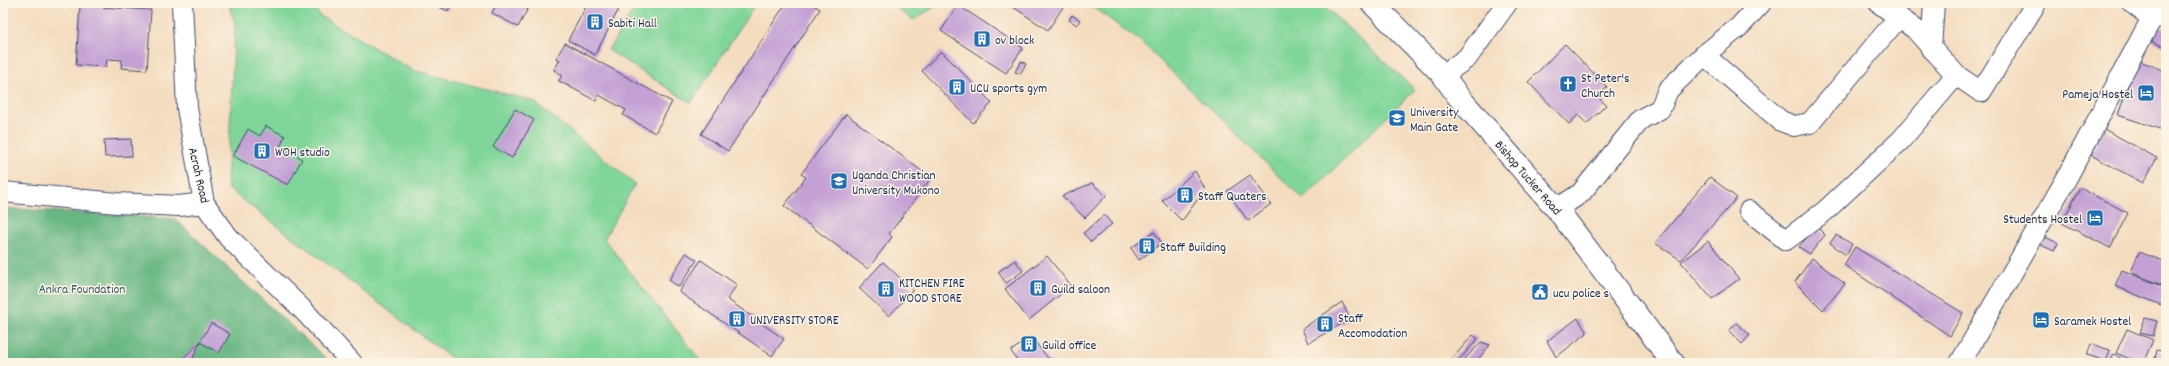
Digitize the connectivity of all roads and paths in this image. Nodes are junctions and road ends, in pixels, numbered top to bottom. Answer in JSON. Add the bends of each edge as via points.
{"nodes":[{"id":1,"x":182,"y":3,"type":"edge"},
{"id":2,"x":1372,"y":3,"type":"edge"},
{"id":3,"x":1507,"y":3,"type":"edge"},
{"id":4,"x":1761,"y":3,"type":"edge"},
{"id":5,"x":1879,"y":3,"type":"edge"},
{"id":6,"x":1934,"y":3,"type":"edge"},
{"id":7,"x":2036,"y":3,"type":"edge"},
{"id":8,"x":2132,"y":3,"type":"edge"},
{"id":9,"x":1898,"y":18,"type":"junction"},
{"id":10,"x":2159,"y":18,"type":"edge"},
{"id":11,"x":1931,"y":49,"type":"junction"},
{"id":12,"x":1704,"y":55,"type":"junction"},
{"id":13,"x":1443,"y":75,"type":"junction"},
{"id":14,"x":1956,"y":75,"type":"junction"},
{"id":15,"x":3,"y":192,"type":"edge"},
{"id":16,"x":204,"y":203,"type":"junction"},
{"id":17,"x":1557,"y":209,"type":"junction"},
{"id":18,"x":1749,"y":211,"type":"dead end"},
{"id":19,"x":352,"y":363,"type":"edge"},
{"id":20,"x":1673,"y":363,"type":"edge"},
{"id":21,"x":1960,"y":363,"type":"edge"}],
"edges":[{"from":1,"to":16,"type":"street","name":"Acrah Road","via":[[187,108]]},
{"from":2,"to":13,"type":"main road","name":"Bishop Tucker Road"},
{"from":3,"to":13,"type":"street","via":[[1466,58]]},
{"from":4,"to":12,"type":"street","via":[[1740,26]]},
{"from":5,"to":9,"type":"street"},
{"from":6,"to":11,"type":"street"},
{"from":7,"to":14,"type":"street","via":[[1981,92]]},
{"from":8,"to":10,"type":"street"},
{"from":9,"to":11,"type":"street","via":[[1915,29]]},
{"from":9,"to":12,"type":"street","via":[[1810,123],[1794,126],[1781,121]]},
{"from":10,"to":21,"type":"street"},
{"from":11,"to":14,"type":"street"},
{"from":12,"to":17,"type":"street","via":[[1668,90],[1660,109],[1641,119],[1581,193]]},
{"from":13,"to":17,"type":"main road","name":"Bishop Tucker Road","via":[[1458,96]]},
{"from":14,"to":18,"type":"street","via":[[1901,140],[1824,211],[1786,240]]},
{"from":15,"to":16,"type":"street","via":[[117,203],[191,206]]},
{"from":16,"to":19,"type":"street","name":"Acrah Road","via":[[230,238]]},
{"from":17,"to":20,"type":"main road","name":"Bishop Tucker Road"}]}
